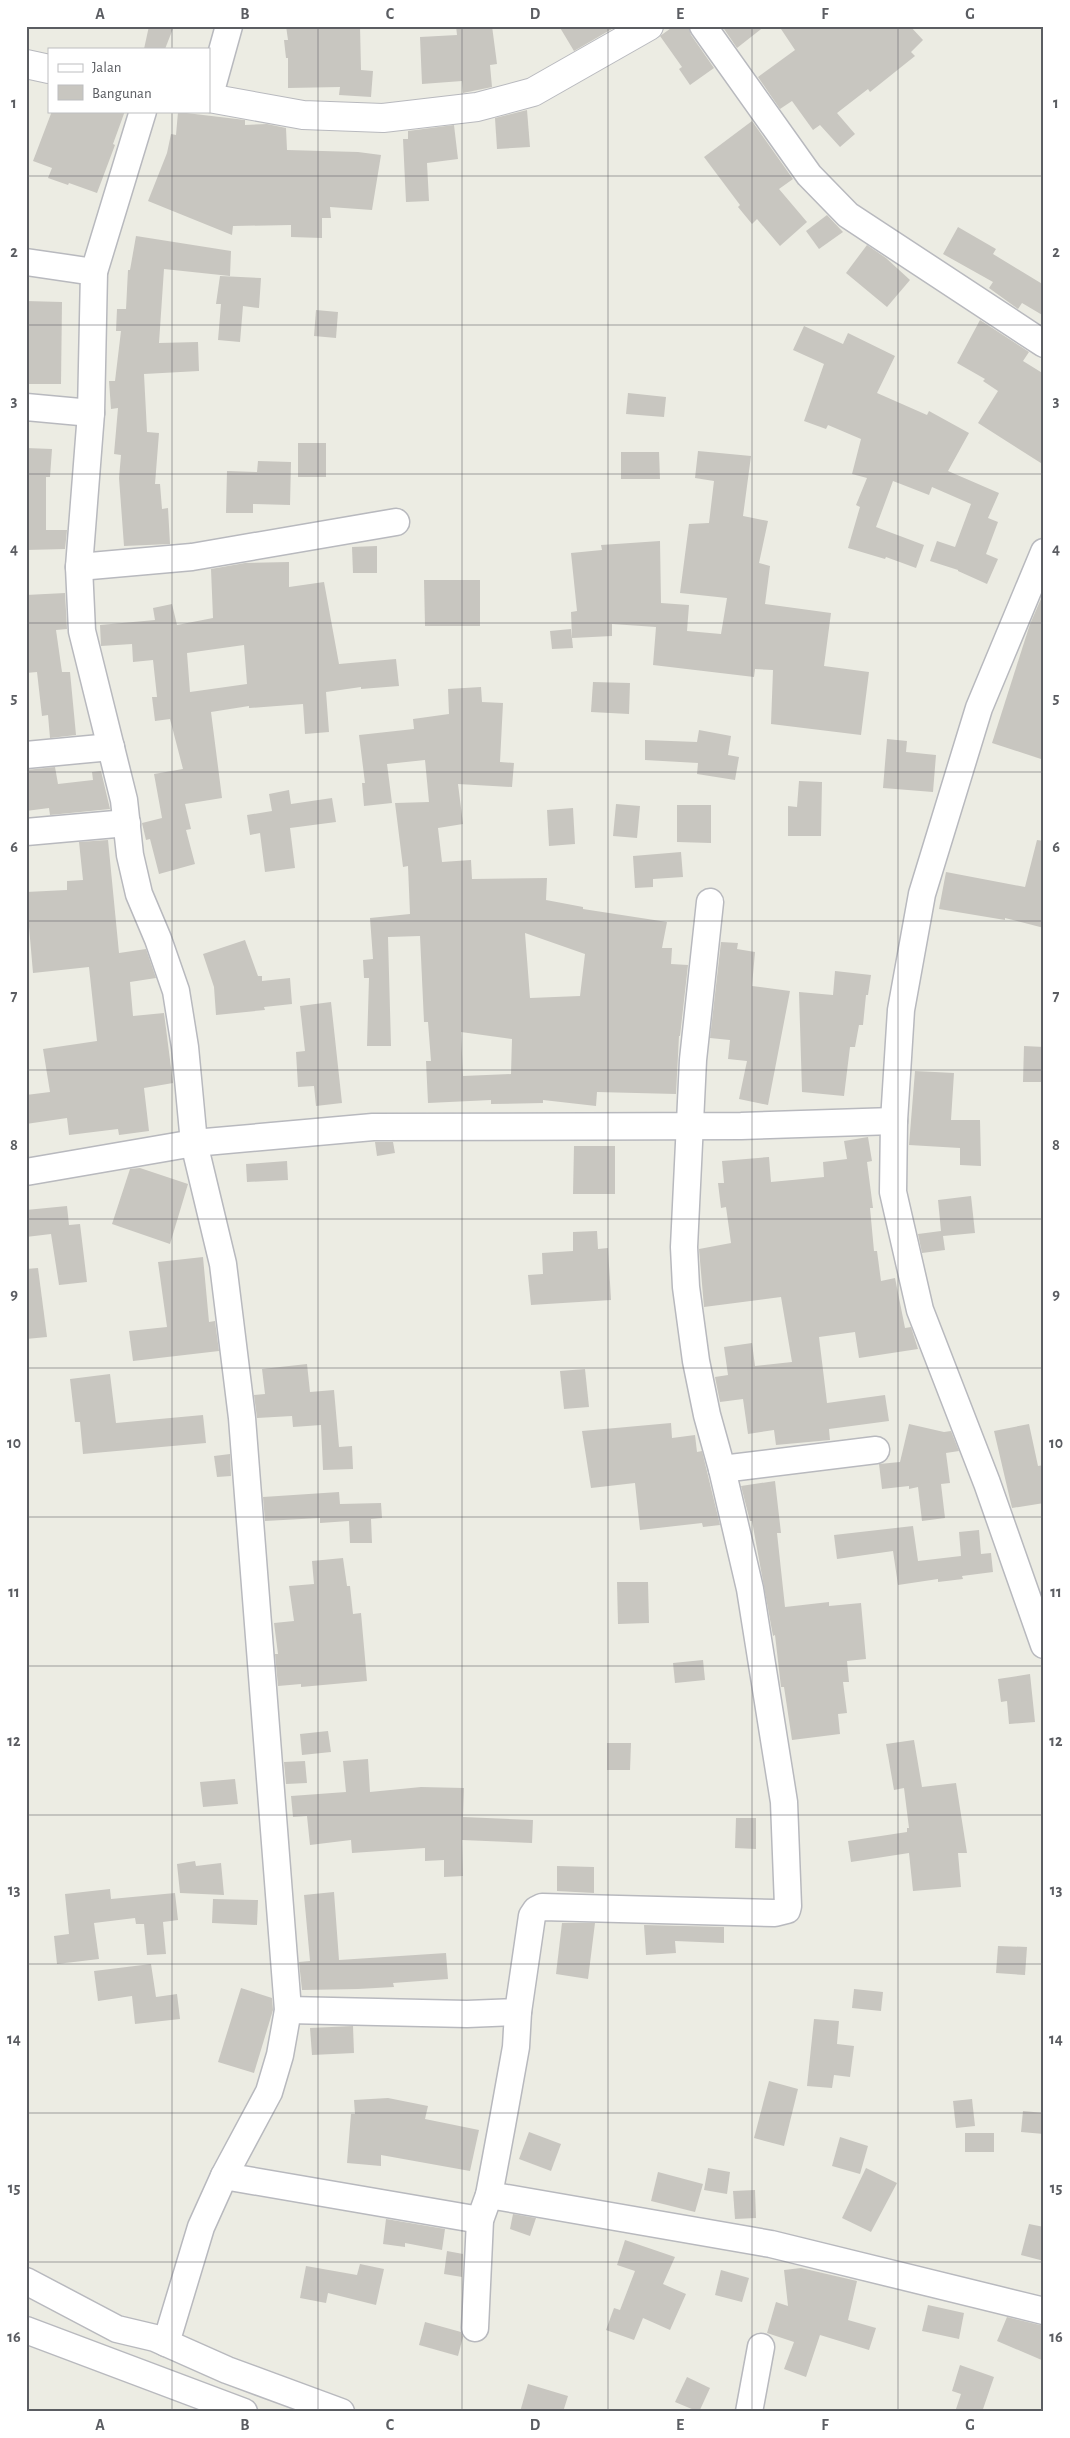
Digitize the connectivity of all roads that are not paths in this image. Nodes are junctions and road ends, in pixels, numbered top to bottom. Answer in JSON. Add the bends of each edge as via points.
{"nodes":[{"id":1,"x":229,"y":26,"type":"edge"},
{"id":2,"x":702,"y":26,"type":"edge"},
{"id":3,"x":639,"y":28,"type":"edge"},
{"id":4,"x":26,"y":64,"type":"edge"},
{"id":5,"x":48,"y":69,"type":"edge"},
{"id":6,"x":210,"y":94,"type":"edge"},
{"id":7,"x":210,"y":98,"type":"edge"},
{"id":8,"x":143,"y":112,"type":"edge"},
{"id":9,"x":26,"y":262,"type":"edge"},
{"id":10,"x":94,"y":272,"type":"junction"},
{"id":11,"x":1044,"y":344,"type":"edge"},
{"id":12,"x":26,"y":406,"type":"edge"},
{"id":13,"x":91,"y":413,"type":"junction"},
{"id":14,"x":396,"y":522,"type":"dead end"},
{"id":15,"x":1044,"y":552,"type":"edge"},
{"id":16,"x":79,"y":566,"type":"junction"},
{"id":17,"x":111,"y":746,"type":"junction"},
{"id":18,"x":26,"y":755,"type":"edge"},
{"id":19,"x":127,"y":823,"type":"junction"},
{"id":20,"x":26,"y":832,"type":"edge"},
{"id":21,"x":710,"y":902,"type":"dead end"},
{"id":22,"x":894,"y":1121,"type":"junction"},
{"id":23,"x":691,"y":1125,"type":"junction"},
{"id":24,"x":194,"y":1143,"type":"junction"},
{"id":25,"x":26,"y":1172,"type":"edge"},
{"id":26,"x":876,"y":1450,"type":"dead end"},
{"id":27,"x":722,"y":1469,"type":"junction"},
{"id":28,"x":1044,"y":1645,"type":"edge"},
{"id":29,"x":288,"y":2010,"type":"junction"},
{"id":30,"x":518,"y":2012,"type":"junction"},
{"id":31,"x":224,"y":2176,"type":"junction"},
{"id":32,"x":489,"y":2195,"type":"junction"},
{"id":33,"x":480,"y":2220,"type":"junction"},
{"id":34,"x":26,"y":2281,"type":"edge"},
{"id":35,"x":1044,"y":2311,"type":"edge"},
{"id":36,"x":475,"y":2328,"type":"dead end"},
{"id":37,"x":26,"y":2330,"type":"edge"},
{"id":38,"x":166,"y":2343,"type":"junction"},
{"id":39,"x":761,"y":2347,"type":"dead end"},
{"id":40,"x":244,"y":2412,"type":"edge"},
{"id":41,"x":340,"y":2412,"type":"edge"},
{"id":42,"x":749,"y":2412,"type":"edge"}],
"edges":[{"from":1,"to":6,"type":"street"},
{"from":2,"to":11,"type":"street","via":[[809,176],[848,215]]},
{"from":3,"to":7,"type":"street","via":[[532,92],[477,107],[383,118],[303,115]]},
{"from":4,"to":5,"type":"street"},
{"from":8,"to":10,"type":"street"},
{"from":9,"to":10,"type":"street"},
{"from":10,"to":13,"type":"street"},
{"from":12,"to":13,"type":"street"},
{"from":13,"to":16,"type":"street"},
{"from":14,"to":16,"type":"street","via":[[192,556]]},
{"from":15,"to":22,"type":"street","via":[[979,708],[922,894],[901,1010]]},
{"from":16,"to":17,"type":"street","via":[[82,631]]},
{"from":17,"to":18,"type":"street"},
{"from":17,"to":19,"type":"street"},
{"from":19,"to":20,"type":"street"},
{"from":19,"to":24,"type":"street","via":[[139,894],[176,991]]},
{"from":21,"to":23,"type":"street","via":[[694,1050]]},
{"from":22,"to":23,"type":"street"},
{"from":22,"to":28,"type":"street","via":[[894,1192],[920,1310],[987,1483]]},
{"from":23,"to":24,"type":"street","via":[[373,1127]]},
{"from":23,"to":27,"type":"street","via":[[684,1247],[686,1286],[696,1361]]},
{"from":24,"to":25,"type":"street"},
{"from":24,"to":29,"type":"street","via":[[223,1264],[242,1418]]},
{"from":26,"to":27,"type":"street"},
{"from":27,"to":30,"type":"street","via":[[750,1588],[784,1802],[787,1910],[775,1913],[538,1908],[532,1916]]},
{"from":29,"to":30,"type":"street"},
{"from":29,"to":31,"type":"street","via":[[269,2092]]},
{"from":30,"to":32,"type":"street","via":[[516,2047]]},
{"from":31,"to":33,"type":"street"},
{"from":31,"to":38,"type":"street","via":[[201,2227]]},
{"from":32,"to":33,"type":"street"},
{"from":32,"to":35,"type":"street","via":[[771,2244]]},
{"from":33,"to":36,"type":"street"},
{"from":34,"to":38,"type":"street","via":[[117,2329]]},
{"from":37,"to":40,"type":"street"},
{"from":38,"to":41,"type":"street","via":[[227,2370]]},
{"from":39,"to":42,"type":"street"}]}
